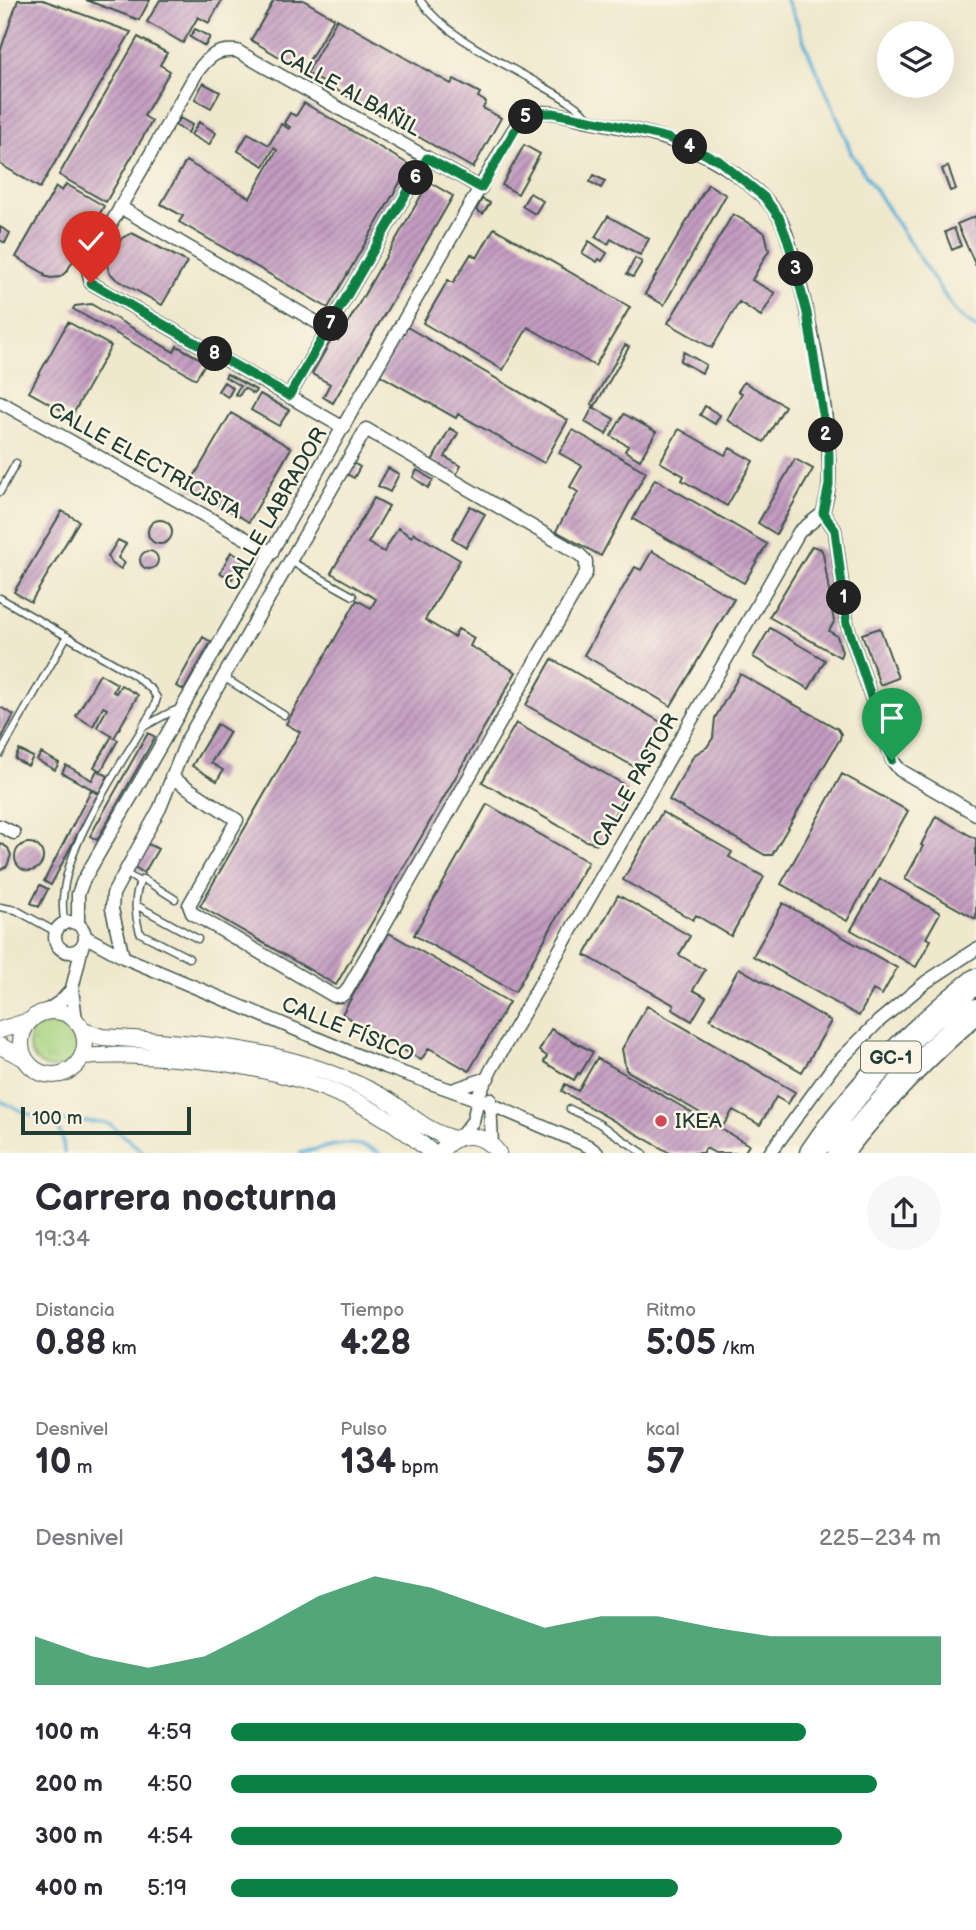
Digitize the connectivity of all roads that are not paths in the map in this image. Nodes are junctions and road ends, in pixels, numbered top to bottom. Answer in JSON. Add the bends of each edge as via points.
{"nodes":[{"id":1,"x":420,"y":0,"type":"edge"},
{"id":2,"x":591,"y":121,"type":"junction"},
{"id":3,"x":427,"y":158,"type":"junction"},
{"id":4,"x":481,"y":188,"type":"junction"},
{"id":5,"x":120,"y":207,"type":"junction"},
{"id":6,"x":328,"y":329,"type":"junction"},
{"id":7,"x":289,"y":396,"type":"junction"},
{"id":8,"x":0,"y":402,"type":"edge"},
{"id":9,"x":344,"y":428,"type":"junction"},
{"id":10,"x":16,"y":463,"type":"dead end"},
{"id":11,"x":0,"y":492,"type":"edge"},
{"id":12,"x":823,"y":513,"type":"junction"},
{"id":13,"x":272,"y":553,"type":"junction"},
{"id":14,"x":290,"y":561,"type":"junction"},
{"id":15,"x":353,"y":596,"type":"dead end"},
{"id":16,"x":0,"y":598,"type":"edge"},
{"id":17,"x":67,"y":636,"type":"junction"},
{"id":18,"x":223,"y":677,"type":"junction"},
{"id":19,"x":182,"y":709,"type":"junction"},
{"id":20,"x":284,"y":715,"type":"dead end"},
{"id":21,"x":143,"y":727,"type":"junction"},
{"id":22,"x":0,"y":754,"type":"edge"},
{"id":23,"x":171,"y":776,"type":"junction"},
{"id":24,"x":976,"y":814,"type":"edge"},
{"id":25,"x":0,"y":826,"type":"edge"},
{"id":26,"x":13,"y":833,"type":"dead end"},
{"id":27,"x":123,"y":872,"type":"junction"},
{"id":28,"x":140,"y":882,"type":"junction"},
{"id":29,"x":175,"y":899,"type":"dead end"},
{"id":30,"x":136,"y":905,"type":"junction"},
{"id":31,"x":0,"y":907,"type":"edge"},
{"id":32,"x":66,"y":926,"type":"junction"},
{"id":33,"x":198,"y":939,"type":"dead end"},
{"id":34,"x":84,"y":942,"type":"junction"},
{"id":35,"x":976,"y":949,"type":"edge"},
{"id":36,"x":64,"y":951,"type":"junction"},
{"id":37,"x":123,"y":957,"type":"junction"},
{"id":38,"x":189,"y":958,"type":"dead end"},
{"id":39,"x":76,"y":974,"type":"junction"},
{"id":40,"x":976,"y":981,"type":"edge"},
{"id":41,"x":72,"y":989,"type":"junction"},
{"id":42,"x":976,"y":1011,"type":"edge"},
{"id":43,"x":46,"y":1012,"type":"junction"},
{"id":44,"x":976,"y":1016,"type":"edge"},
{"id":45,"x":29,"y":1021,"type":"junction"},
{"id":46,"x":80,"y":1026,"type":"junction"},
{"id":47,"x":0,"y":1030,"type":"edge"},
{"id":48,"x":0,"y":1046,"type":"edge"},
{"id":49,"x":83,"y":1057,"type":"junction"},
{"id":50,"x":24,"y":1058,"type":"junction"},
{"id":51,"x":489,"y":1076,"type":"junction"},
{"id":52,"x":452,"y":1090,"type":"junction"},
{"id":53,"x":484,"y":1102,"type":"junction"},
{"id":54,"x":570,"y":1109,"type":"dead end"},
{"id":55,"x":457,"y":1138,"type":"junction"},
{"id":56,"x":495,"y":1149,"type":"edge"},
{"id":57,"x":819,"y":1151,"type":"edge"},
{"id":58,"x":432,"y":1153,"type":"edge"},
{"id":59,"x":440,"y":1153,"type":"edge"},
{"id":60,"x":597,"y":1153,"type":"edge"},
{"id":61,"x":643,"y":1153,"type":"edge"},
{"id":62,"x":770,"y":1153,"type":"edge"},
{"id":63,"x":855,"y":1153,"type":"edge"}],
"edges":[{"from":1,"to":2,"type":"lane","via":[[452,30],[564,98]]},
{"from":2,"to":4,"type":"street","name":"CALLE LABRADOR","via":[[545,113],[522,118]]},
{"from":2,"to":12,"type":"street","via":[[668,138],[718,160],[764,197],[779,217],[807,313],[822,400],[829,453]]},
{"from":3,"to":4,"type":"street","name":"CALLE ALBAÑIL"},
{"from":3,"to":5,"type":"street","name":"CALLE ALBAÑIL","via":[[237,51],[225,50],[202,64]]},
{"from":3,"to":6,"type":"street"},
{"from":4,"to":9,"type":"street","name":"CALLE LABRADOR"},
{"from":5,"to":6,"type":"street"},
{"from":5,"to":7,"type":"street","via":[[87,266],[91,283]]},
{"from":6,"to":7,"type":"street"},
{"from":7,"to":9,"type":"street"},
{"from":8,"to":13,"type":"street","name":"CALLE ELECTRICISTA"},
{"from":9,"to":13,"type":"street","name":"CALLE LABRADOR"},
{"from":10,"to":11,"type":"lane"},
{"from":12,"to":24,"type":"street","via":[[835,530],[847,624],[892,760],[900,770]]},
{"from":12,"to":51,"type":"street","name":"CALLE PASTOR","via":[[799,532]]},
{"from":13,"to":19,"type":"street","name":"CALLE LABRADOR"},
{"from":14,"to":15,"type":"lane"},
{"from":14,"to":18,"type":"street"},
{"from":14,"to":23,"type":"street","via":[[366,429],[579,554],[586,561],[586,573],[341,996],[192,913],[189,905],[237,820]]},
{"from":16,"to":17,"type":"lane"},
{"from":17,"to":21,"type":"lane","via":[[152,690],[157,698],[155,708]]},
{"from":17,"to":22,"type":"lane"},
{"from":18,"to":20,"type":"lane"},
{"from":18,"to":23,"type":"street"},
{"from":19,"to":21,"type":"lane"},
{"from":19,"to":32,"type":"street","name":"CALLE LABRADOR","via":[[83,881]]},
{"from":21,"to":32,"type":"lane","via":[[70,861],[63,891]]},
{"from":23,"to":27,"type":"street","via":[[160,807]]},
{"from":25,"to":26,"type":"street"},
{"from":27,"to":28,"type":"lane"},
{"from":27,"to":37,"type":"street","via":[[112,909]]},
{"from":28,"to":29,"type":"lane","via":[[143,879]]},
{"from":28,"to":30,"type":"lane"},
{"from":30,"to":33,"type":"lane"},
{"from":30,"to":38,"type":"lane","via":[[140,933]]},
{"from":31,"to":32,"type":"lane"},
{"from":32,"to":34,"type":"street","via":[[83,928]]},
{"from":32,"to":36,"type":"street","via":[[57,944]]},
{"from":34,"to":36,"type":"street","via":[[74,952]]},
{"from":34,"to":37,"type":"street","name":"CALLE FÍSICO"},
{"from":34,"to":39,"type":"street"},
{"from":35,"to":62,"type":"street","via":[[879,1021],[832,1068]]},
{"from":36,"to":39,"type":"street"},
{"from":37,"to":52,"type":"street","name":"CALLE FÍSICO","via":[[383,1066]]},
{"from":39,"to":41,"type":"street"},
{"from":40,"to":57,"type":"highway","number":"GC-1","via":[[902,1046],[842,1112]]},
{"from":41,"to":43,"type":"street"},
{"from":41,"to":46,"type":"street"},
{"from":42,"to":57,"type":"highway","number":"GC-1","via":[[874,1109]]},
{"from":43,"to":45,"type":"street"},
{"from":43,"to":46,"type":"street","via":[[65,1013]]},
{"from":44,"to":63,"type":"highway"},
{"from":45,"to":47,"type":"street"},
{"from":45,"to":50,"type":"street","via":[[22,1032]]},
{"from":46,"to":49,"type":"street","via":[[86,1044]]},
{"from":46,"to":55,"type":"street","via":[[102,1037],[217,1045],[307,1064],[392,1102],[435,1134]]},
{"from":48,"to":50,"type":"street"},
{"from":49,"to":50,"type":"street","via":[[59,1076],[38,1073]]},
{"from":49,"to":58,"type":"street","via":[[115,1054],[215,1061],[302,1080],[387,1118]]},
{"from":51,"to":52,"type":"street"},
{"from":51,"to":53,"type":"street","name":"CALLE PASTOR"},
{"from":52,"to":53,"type":"street","name":"CALLE FÍSICO"},
{"from":53,"to":55,"type":"street","name":"CALLE PASTOR"},
{"from":53,"to":56,"type":"street","name":"CALLE PASTOR"},
{"from":53,"to":60,"type":"street","name":"CALLE FÍSICO"},
{"from":54,"to":61,"type":"lane"},
{"from":55,"to":56,"type":"street","via":[[477,1136]]},
{"from":55,"to":59,"type":"street"}]}
